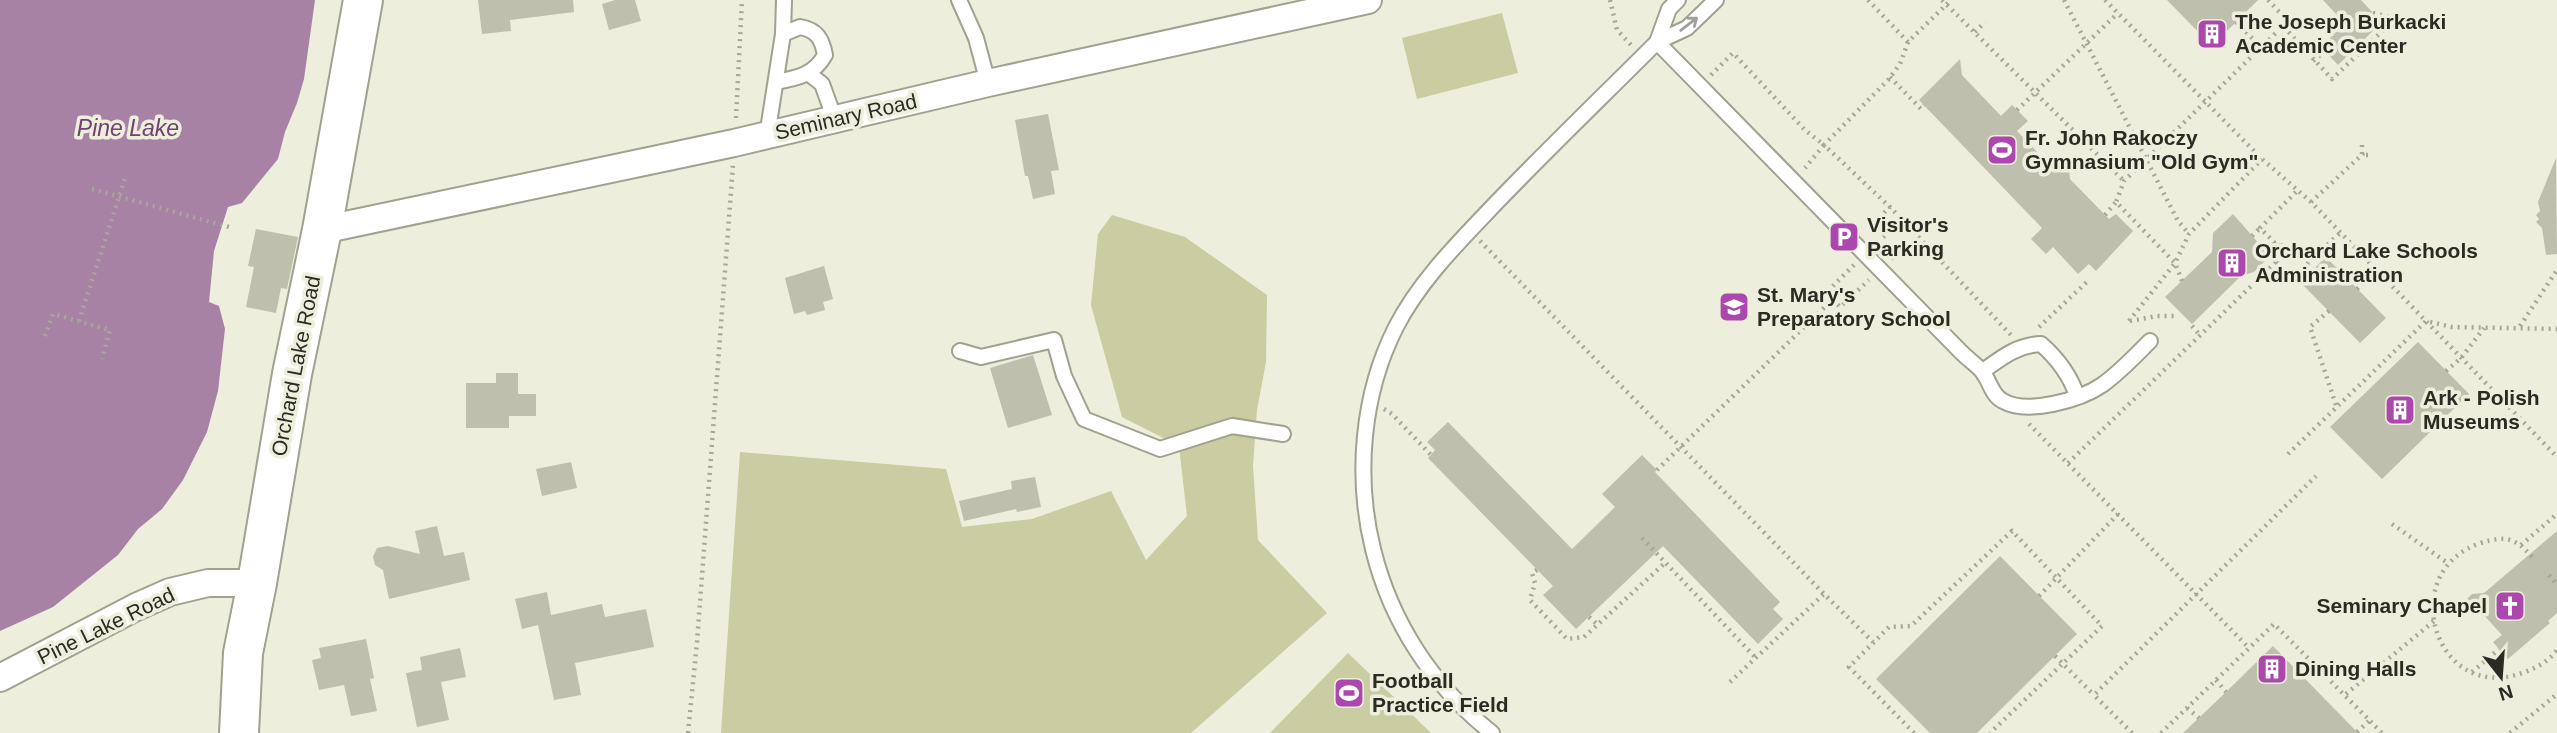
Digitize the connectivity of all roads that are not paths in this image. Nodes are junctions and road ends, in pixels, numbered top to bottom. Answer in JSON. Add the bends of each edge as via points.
{"nodes":[{"id":1,"x":363,"y":0,"type":"edge"},
{"id":2,"x":784,"y":0,"type":"edge"},
{"id":3,"x":959,"y":0,"type":"edge"},
{"id":4,"x":1368,"y":0,"type":"edge"},
{"id":5,"x":1678,"y":0,"type":"edge"},
{"id":6,"x":1716,"y":0,"type":"edge"},
{"id":7,"x":783,"y":34,"type":"junction"},
{"id":8,"x":1657,"y":42,"type":"junction"},
{"id":9,"x":808,"y":73,"type":"junction"},
{"id":10,"x":776,"y":82,"type":"junction"},
{"id":11,"x":988,"y":83,"type":"junction"},
{"id":12,"x":835,"y":120,"type":"junction"},
{"id":13,"x":767,"y":136,"type":"junction"},
{"id":14,"x":322,"y":230,"type":"junction"},
{"id":15,"x":2150,"y":341,"type":"dead end"},
{"id":16,"x":960,"y":351,"type":"dead end"},
{"id":17,"x":1983,"y":371,"type":"junction"},
{"id":18,"x":2077,"y":396,"type":"junction"},
{"id":19,"x":1283,"y":434,"type":"dead end"},
{"id":20,"x":257,"y":583,"type":"junction"},
{"id":21,"x":0,"y":678,"type":"edge"},
{"id":22,"x":239,"y":733,"type":"edge"},
{"id":23,"x":1492,"y":733,"type":"edge"}],
"edges":[{"from":1,"to":14,"type":"main road","name":"Orchard Lake Road"},
{"from":2,"to":7,"type":"lane"},
{"from":3,"to":11,"type":"lane","via":[[976,38]]},
{"from":4,"to":11,"type":"street","name":"Seminary Road"},
{"from":5,"to":8,"type":"lane","via":[[1669,9]]},
{"from":8,"to":6,"type":"lane","one_way":true,"via":[[1687,29]]},
{"from":7,"to":9,"type":"lane","via":[[800,27],[821,39],[825,55],[817,69]]},
{"from":7,"to":10,"type":"lane"},
{"from":8,"to":17,"type":"lane"},
{"from":8,"to":23,"type":"lane","via":[[1435,270],[1396,327],[1371,401],[1363,467],[1371,539],[1382,579],[1425,663]]},
{"from":9,"to":10,"type":"lane"},
{"from":9,"to":12,"type":"lane","via":[[821,84]]},
{"from":10,"to":13,"type":"lane"},
{"from":11,"to":12,"type":"street","name":"Seminary Road"},
{"from":12,"to":13,"type":"street","name":"Seminary Road"},
{"from":13,"to":14,"type":"street","name":"Seminary Road"},
{"from":14,"to":20,"type":"main road","name":"Orchard Lake Road"},
{"from":15,"to":18,"type":"lane","via":[[2100,387]]},
{"from":16,"to":19,"type":"lane","via":[[981,357],[1054,340],[1084,419],[1160,449],[1231,426]]},
{"from":17,"to":18,"type":"lane","via":[[2005,403],[2062,403]]},
{"from":17,"to":18,"type":"lane","via":[[2025,345],[2041,344],[2057,358]]},
{"from":20,"to":21,"type":"street","name":"Pine Lake Road","via":[[208,583],[170,592]]},
{"from":20,"to":22,"type":"main road","name":"Orchard Lake Road","via":[[243,653]]}]}
